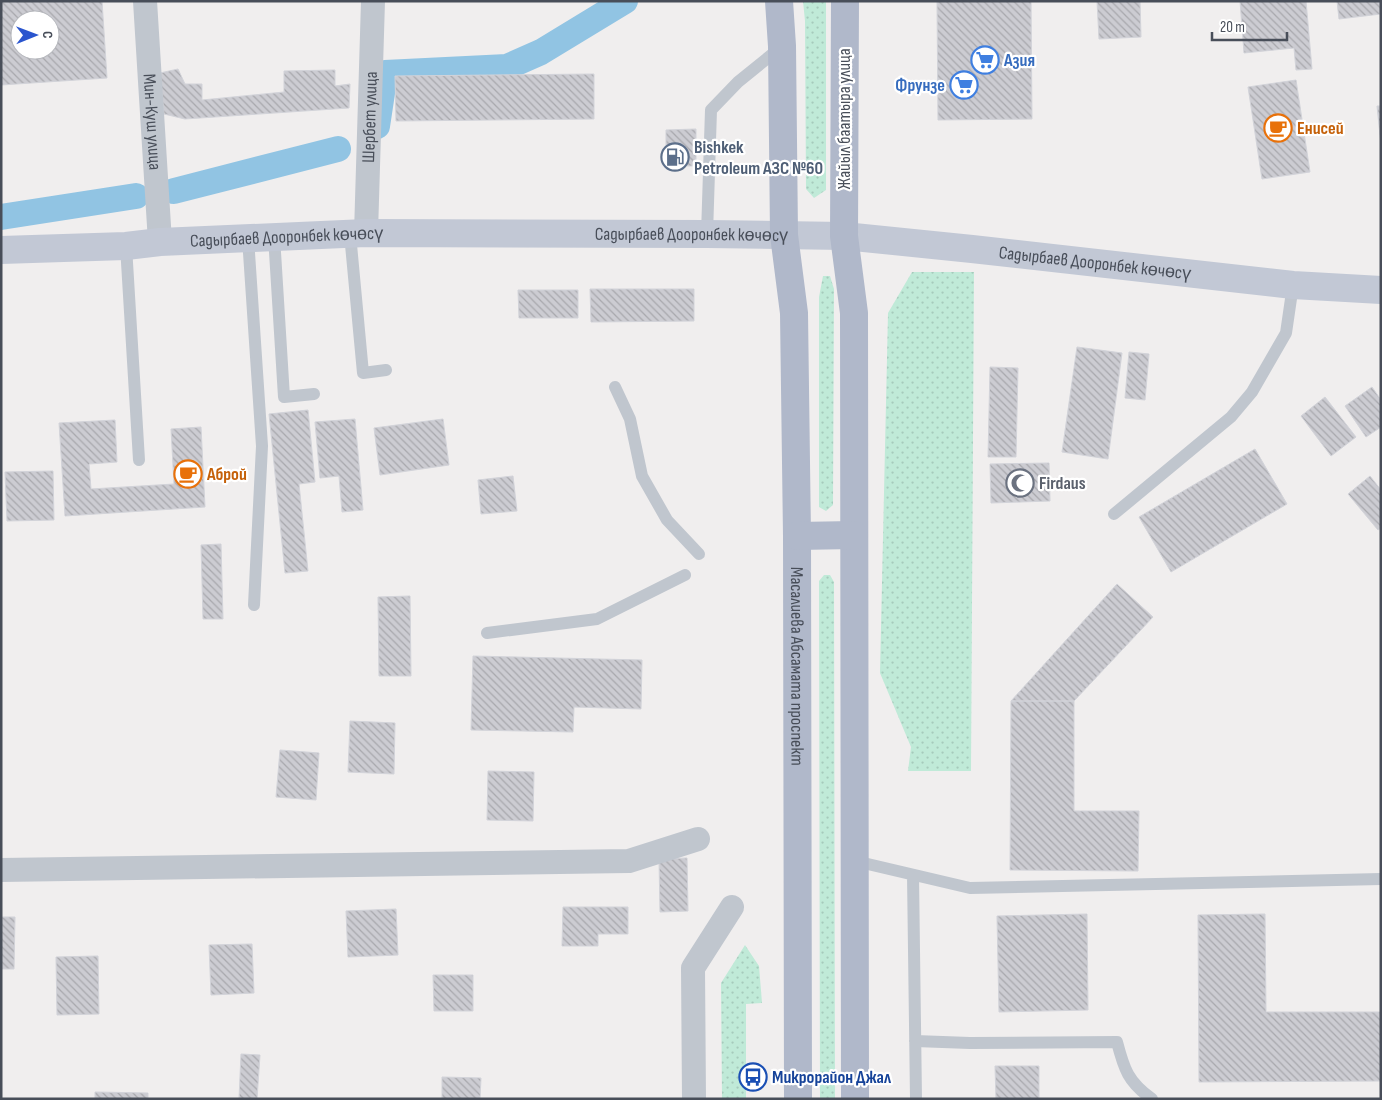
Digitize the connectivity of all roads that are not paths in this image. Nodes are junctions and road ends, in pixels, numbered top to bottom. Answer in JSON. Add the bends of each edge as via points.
{"nodes":[{"id":1,"x":145,"y":1,"type":"edge"},
{"id":2,"x":373,"y":1,"type":"edge"},
{"id":3,"x":779,"y":1,"type":"edge"},
{"id":4,"x":845,"y":1,"type":"edge"},
{"id":5,"x":782,"y":46,"type":"junction"},
{"id":6,"x":358,"y":233,"type":"junction"},
{"id":7,"x":707,"y":234,"type":"junction"},
{"id":8,"x":274,"y":236,"type":"junction"},
{"id":9,"x":784,"y":236,"type":"junction"},
{"id":10,"x":844,"y":236,"type":"junction"},
{"id":11,"x":248,"y":238,"type":"junction"},
{"id":12,"x":160,"y":242,"type":"junction"},
{"id":13,"x":126,"y":246,"type":"junction"},
{"id":14,"x":1,"y":250,"type":"edge"},
{"id":15,"x":1293,"y":285,"type":"junction"},
{"id":16,"x":1381,"y":290,"type":"edge"},
{"id":17,"x":386,"y":370,"type":"dead end"},
{"id":18,"x":615,"y":387,"type":"dead end"},
{"id":19,"x":314,"y":394,"type":"dead end"},
{"id":20,"x":140,"y":460,"type":"dead end"},
{"id":21,"x":1114,"y":514,"type":"dead end"},
{"id":22,"x":854,"y":535,"type":"junction"},
{"id":23,"x":797,"y":536,"type":"junction"},
{"id":24,"x":699,"y":554,"type":"dead end"},
{"id":25,"x":685,"y":575,"type":"dead end"},
{"id":26,"x":254,"y":605,"type":"dead end"},
{"id":27,"x":487,"y":633,"type":"dead end"},
{"id":28,"x":698,"y":839,"type":"dead end"},
{"id":29,"x":855,"y":861,"type":"junction"},
{"id":30,"x":1,"y":870,"type":"edge"},
{"id":31,"x":913,"y":875,"type":"junction"},
{"id":32,"x":1381,"y":879,"type":"edge"},
{"id":33,"x":732,"y":907,"type":"dead end"},
{"id":34,"x":915,"y":1042,"type":"junction"},
{"id":35,"x":694,"y":1099,"type":"edge"},
{"id":36,"x":798,"y":1099,"type":"edge"},
{"id":37,"x":855,"y":1099,"type":"edge"},
{"id":38,"x":916,"y":1099,"type":"edge"},
{"id":39,"x":1152,"y":1099,"type":"edge"}],
"edges":[{"from":1,"to":12,"type":"street","name":"Мин-Куш улица"},
{"from":2,"to":6,"type":"street","name":"Шербет улица"},
{"from":3,"to":5,"type":"main road"},
{"from":4,"to":10,"type":"main road","name":"Жайыл баатыра улица"},
{"from":5,"to":7,"type":"lane","via":[[738,82],[711,110]]},
{"from":5,"to":9,"type":"main road"},
{"from":6,"to":7,"type":"main road","name":"Садырбаев Дооронбек көчөсү"},
{"from":6,"to":8,"type":"main road","name":"Садырбаев Дооронбек көчөсү"},
{"from":6,"to":17,"type":"lane","via":[[363,373]]},
{"from":7,"to":9,"type":"main road","name":"Садырбаев Дооронбек көчөсү"},
{"from":8,"to":11,"type":"main road","name":"Садырбаев Дооронбек көчөсү"},
{"from":8,"to":19,"type":"lane","via":[[284,397]]},
{"from":9,"to":10,"type":"main road","name":"Садырбаев Дооронбек көчөсү"},
{"from":9,"to":23,"type":"main road","name":"Масалиева Абсамата проспект","via":[[794,313]]},
{"from":10,"to":15,"type":"main road","name":"Садырбаев Дооронбек көчөсү"},
{"from":10,"to":22,"type":"main road","via":[[854,313]]},
{"from":11,"to":12,"type":"main road","name":"Садырбаев Дооронбек көчөсү"},
{"from":11,"to":26,"type":"lane","via":[[262,446]]},
{"from":12,"to":13,"type":"main road","name":"Садырбаев Дооронбек көчөсү"},
{"from":13,"to":14,"type":"main road","name":"Садырбаев Дооронбек көчөсү"},
{"from":13,"to":20,"type":"lane"},
{"from":15,"to":16,"type":"main road","name":"Садырбаев Дооронбек көчөсү"},
{"from":15,"to":21,"type":"lane","via":[[1286,333],[1252,392],[1231,417]]},
{"from":18,"to":24,"type":"lane","via":[[630,419],[642,476],[666,520]]},
{"from":22,"to":23,"type":"main road"},
{"from":22,"to":29,"type":"main road"},
{"from":23,"to":36,"type":"main road","name":"Масалиева Абсамата проспект"},
{"from":25,"to":27,"type":"lane","via":[[597,618]]},
{"from":28,"to":30,"type":"street","via":[[629,861]]},
{"from":29,"to":31,"type":"lane"},
{"from":29,"to":37,"type":"main road"},
{"from":31,"to":32,"type":"lane","via":[[970,888]]},
{"from":31,"to":34,"type":"lane"},
{"from":33,"to":35,"type":"street","via":[[693,968]]},
{"from":34,"to":38,"type":"lane"},
{"from":34,"to":39,"type":"lane","via":[[1117,1042],[1125,1070],[1138,1089]]}]}
